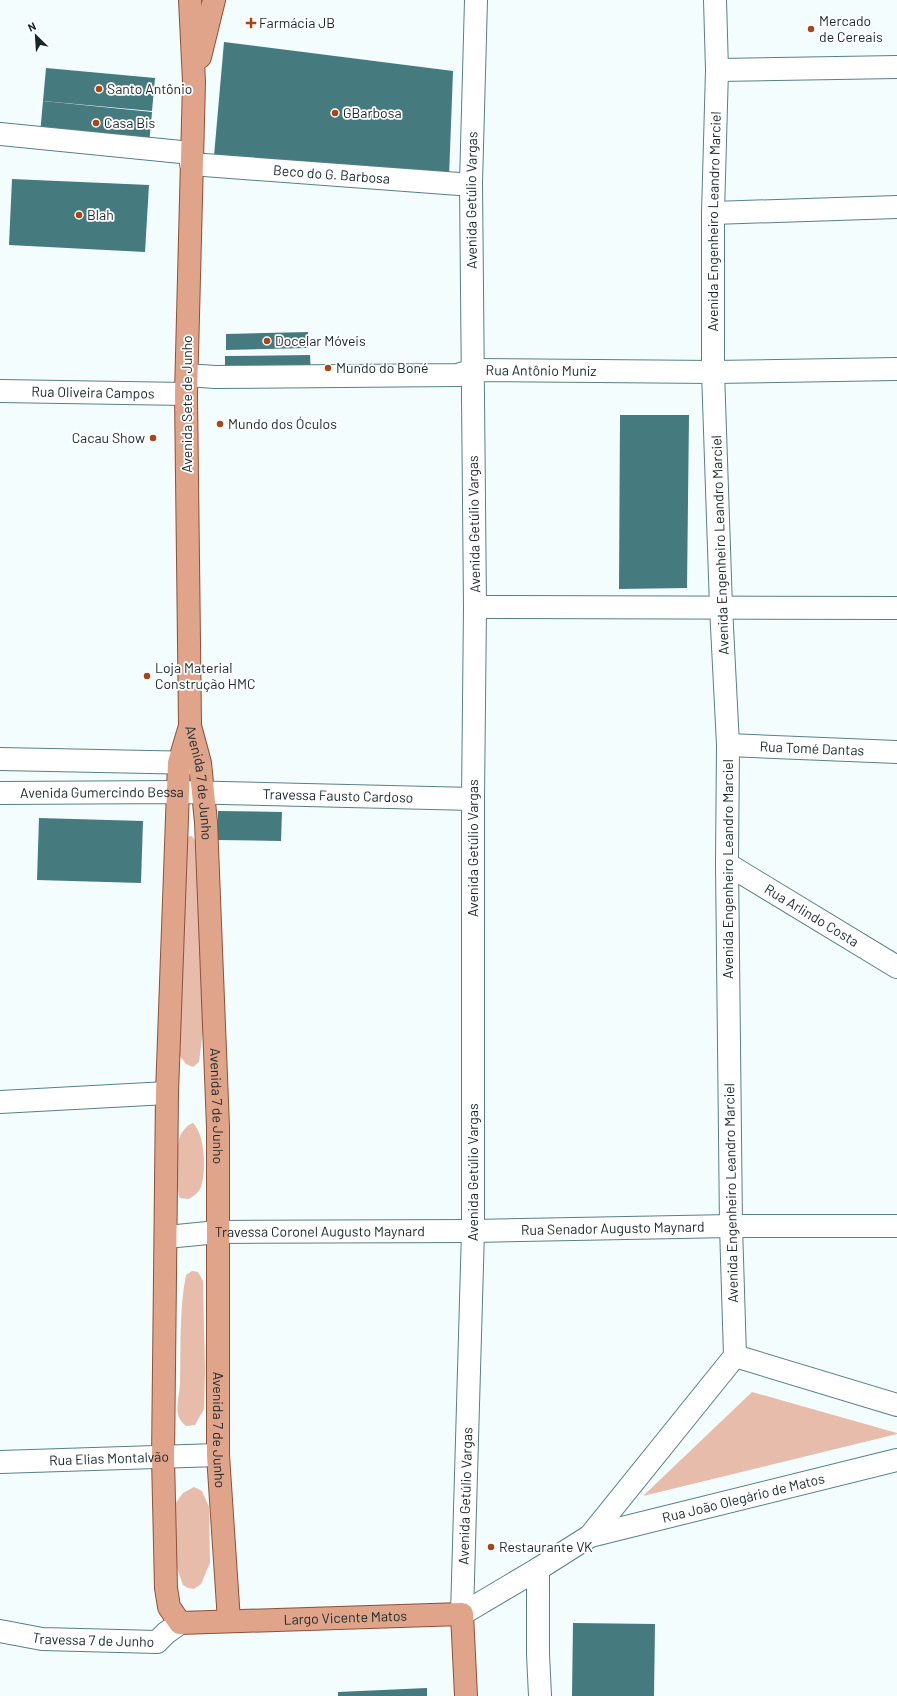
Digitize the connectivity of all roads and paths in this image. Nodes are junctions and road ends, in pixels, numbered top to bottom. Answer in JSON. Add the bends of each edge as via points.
{"nodes":[{"id":1,"x":190,"y":0,"type":"edge"},
{"id":2,"x":214,"y":0,"type":"edge"},
{"id":3,"x":476,"y":0,"type":"edge"},
{"id":4,"x":715,"y":0,"type":"edge"},
{"id":5,"x":897,"y":67,"type":"edge"},
{"id":6,"x":717,"y":70,"type":"junction"},
{"id":7,"x":194,"y":82,"type":"junction"},
{"id":8,"x":0,"y":134,"type":"edge"},
{"id":9,"x":191,"y":159,"type":"junction"},
{"id":10,"x":471,"y":183,"type":"junction"},
{"id":11,"x":897,"y":207,"type":"edge"},
{"id":12,"x":713,"y":213,"type":"junction"},
{"id":13,"x":897,"y":369,"type":"edge"},
{"id":14,"x":713,"y":372,"type":"junction"},
{"id":15,"x":473,"y":380,"type":"junction"},
{"id":16,"x":186,"y":385,"type":"junction"},
{"id":17,"x":0,"y":391,"type":"edge"},
{"id":18,"x":475,"y":607,"type":"junction"},
{"id":19,"x":721,"y":607,"type":"junction"},
{"id":20,"x":897,"y":608,"type":"edge"},
{"id":21,"x":190,"y":726,"type":"joint"},
{"id":22,"x":728,"y":745,"type":"junction"},
{"id":23,"x":897,"y":752,"type":"edge"},
{"id":24,"x":0,"y":759,"type":"edge"},
{"id":25,"x":190,"y":763,"type":"junction"},
{"id":26,"x":179,"y":792,"type":"junction"},
{"id":27,"x":0,"y":793,"type":"edge"},
{"id":28,"x":204,"y":793,"type":"junction"},
{"id":29,"x":473,"y":798,"type":"junction"},
{"id":30,"x":727,"y":864,"type":"junction"},
{"id":31,"x":897,"y":967,"type":"edge"},
{"id":32,"x":167,"y":1093,"type":"junction"},
{"id":33,"x":0,"y":1102,"type":"edge"},
{"id":34,"x":731,"y":1226,"type":"junction"},
{"id":35,"x":897,"y":1226,"type":"edge"},
{"id":36,"x":473,"y":1231,"type":"junction"},
{"id":37,"x":218,"y":1232,"type":"junction"},
{"id":38,"x":167,"y":1237,"type":"junction"},
{"id":39,"x":735,"y":1356,"type":"junction"},
{"id":40,"x":897,"y":1405,"type":"edge"},
{"id":41,"x":218,"y":1455,"type":"junction"},
{"id":42,"x":163,"y":1458,"type":"junction"},
{"id":43,"x":897,"y":1460,"type":"edge"},
{"id":44,"x":0,"y":1462,"type":"edge"},
{"id":45,"x":590,"y":1536,"type":"junction"},
{"id":46,"x":538,"y":1569,"type":"junction"},
{"id":47,"x":462,"y":1614,"type":"junction"},
{"id":48,"x":229,"y":1621,"type":"junction"},
{"id":49,"x":180,"y":1623,"type":"junction"},
{"id":50,"x":0,"y":1631,"type":"edge"},
{"id":51,"x":466,"y":1696,"type":"edge"},
{"id":52,"x":540,"y":1696,"type":"edge"}],
"edges":[{"from":1,"to":7,"type":"main road","name":"Avenida Sete de Junho"},
{"from":2,"to":7,"type":"main road","name":"Avenida Sete de Junho"},
{"from":3,"to":10,"type":"street","name":"Avenida Getúlio Vargas"},
{"from":4,"to":6,"type":"street","name":"Avenida Engenheiro Leandro Marciel"},
{"from":5,"to":6,"type":"street"},
{"from":6,"to":12,"type":"street","name":"Avenida Engenheiro Leandro Marciel"},
{"from":7,"to":9,"type":"main road","name":"Avenida Sete de Junho"},
{"from":8,"to":9,"type":"street","name":"Beco do G. Barbosa"},
{"from":9,"to":10,"type":"street","name":"Beco do G. Barbosa","via":[[451,184]]},
{"from":9,"to":16,"type":"main road","name":"Avenida Sete de Junho"},
{"from":10,"to":15,"type":"street","name":"Avenida Getúlio Vargas"},
{"from":11,"to":12,"type":"street"},
{"from":12,"to":14,"type":"street","name":"Avenida Engenheiro Leandro Marciel"},
{"from":13,"to":14,"type":"street","name":"Rua Antônio Muniz"},
{"from":14,"to":15,"type":"street","name":"Rua Antônio Muniz"},
{"from":14,"to":19,"type":"street","name":"Avenida Engenheiro Leandro Marciel"},
{"from":15,"to":16,"type":"street","name":"Rua Antônio Muniz","via":[[458,375],[215,377]]},
{"from":15,"to":18,"type":"street","name":"Avenida Getúlio Vargas"},
{"from":16,"to":17,"type":"street","name":"Rua Oliveira Campos"},
{"from":16,"to":21,"type":"main road","name":"Avenida Sete de Junho"},
{"from":18,"to":19,"type":"street"},
{"from":18,"to":29,"type":"street","name":"Avenida Getúlio Vargas"},
{"from":19,"to":20,"type":"street"},
{"from":19,"to":22,"type":"street","name":"Avenida Engenheiro Leandro Marciel"},
{"from":21,"to":25,"type":"main road","name":"Avenida 7 de Junho"},
{"from":22,"to":23,"type":"street","name":"Rua Tomé Dantas"},
{"from":22,"to":30,"type":"street","name":"Avenida Engenheiro Leandro Marciel"},
{"from":24,"to":25,"type":"street"},
{"from":25,"to":26,"type":"main road","name":"Avenida 7 de Junho"},
{"from":25,"to":28,"type":"main road","name":"Avenida 7 de Junho"},
{"from":26,"to":27,"type":"street","name":"Avenida Gumercindo Bessa"},
{"from":26,"to":28,"type":"street","name":"Avenida Gumercindo Bessa"},
{"from":26,"to":32,"type":"main road","name":"Avenida 7 de Junho"},
{"from":28,"to":29,"type":"street","name":"Travessa Fausto Cardoso"},
{"from":28,"to":37,"type":"main road","name":"Avenida 7 de Junho","via":[[218,1127]]},
{"from":29,"to":36,"type":"street","name":"Avenida Getúlio Vargas"},
{"from":30,"to":31,"type":"street","name":"Rua Arlindo Costa"},
{"from":30,"to":34,"type":"street","name":"Avenida Engenheiro Leandro Marciel"},
{"from":32,"to":33,"type":"street"},
{"from":32,"to":38,"type":"main road","name":"Avenida 7 de Junho"},
{"from":34,"to":35,"type":"street","name":"Rua Senador Augusto Maynard"},
{"from":34,"to":36,"type":"street","name":"Rua Senador Augusto Maynard"},
{"from":34,"to":39,"type":"street","name":"Avenida Engenheiro Leandro Marciel"},
{"from":36,"to":37,"type":"street","name":"Travessa Coronel Augusto Maynard"},
{"from":36,"to":47,"type":"street","name":"Avenida Getúlio Vargas"},
{"from":37,"to":38,"type":"street","name":"Travessa Coronel Augusto Maynard"},
{"from":37,"to":41,"type":"main road","name":"Avenida 7 de Junho"},
{"from":38,"to":42,"type":"main road","name":"Avenida 7 de Junho"},
{"from":39,"to":40,"type":"street"},
{"from":39,"to":45,"type":"street"},
{"from":41,"to":42,"type":"street","name":"Rua Elias Montalvão"},
{"from":41,"to":48,"type":"main road","name":"Avenida 7 de Junho"},
{"from":42,"to":44,"type":"street","name":"Rua Elias Montalvão"},
{"from":42,"to":49,"type":"main road","name":"Avenida 7 de Junho","via":[[166,1588],[169,1607]]},
{"from":43,"to":45,"type":"street","name":"Rua João Olegário de Matos"},
{"from":45,"to":46,"type":"street"},
{"from":46,"to":47,"type":"street"},
{"from":46,"to":52,"type":"street"},
{"from":47,"to":48,"type":"main road","name":"Largo Vicente Matos"},
{"from":47,"to":51,"type":"main road","name":"Avenida Getúlio Vargas"},
{"from":48,"to":49,"type":"main road"},
{"from":49,"to":50,"type":"street","name":"Travessa 7 de Junho","via":[[157,1642],[42,1639]]}]}
